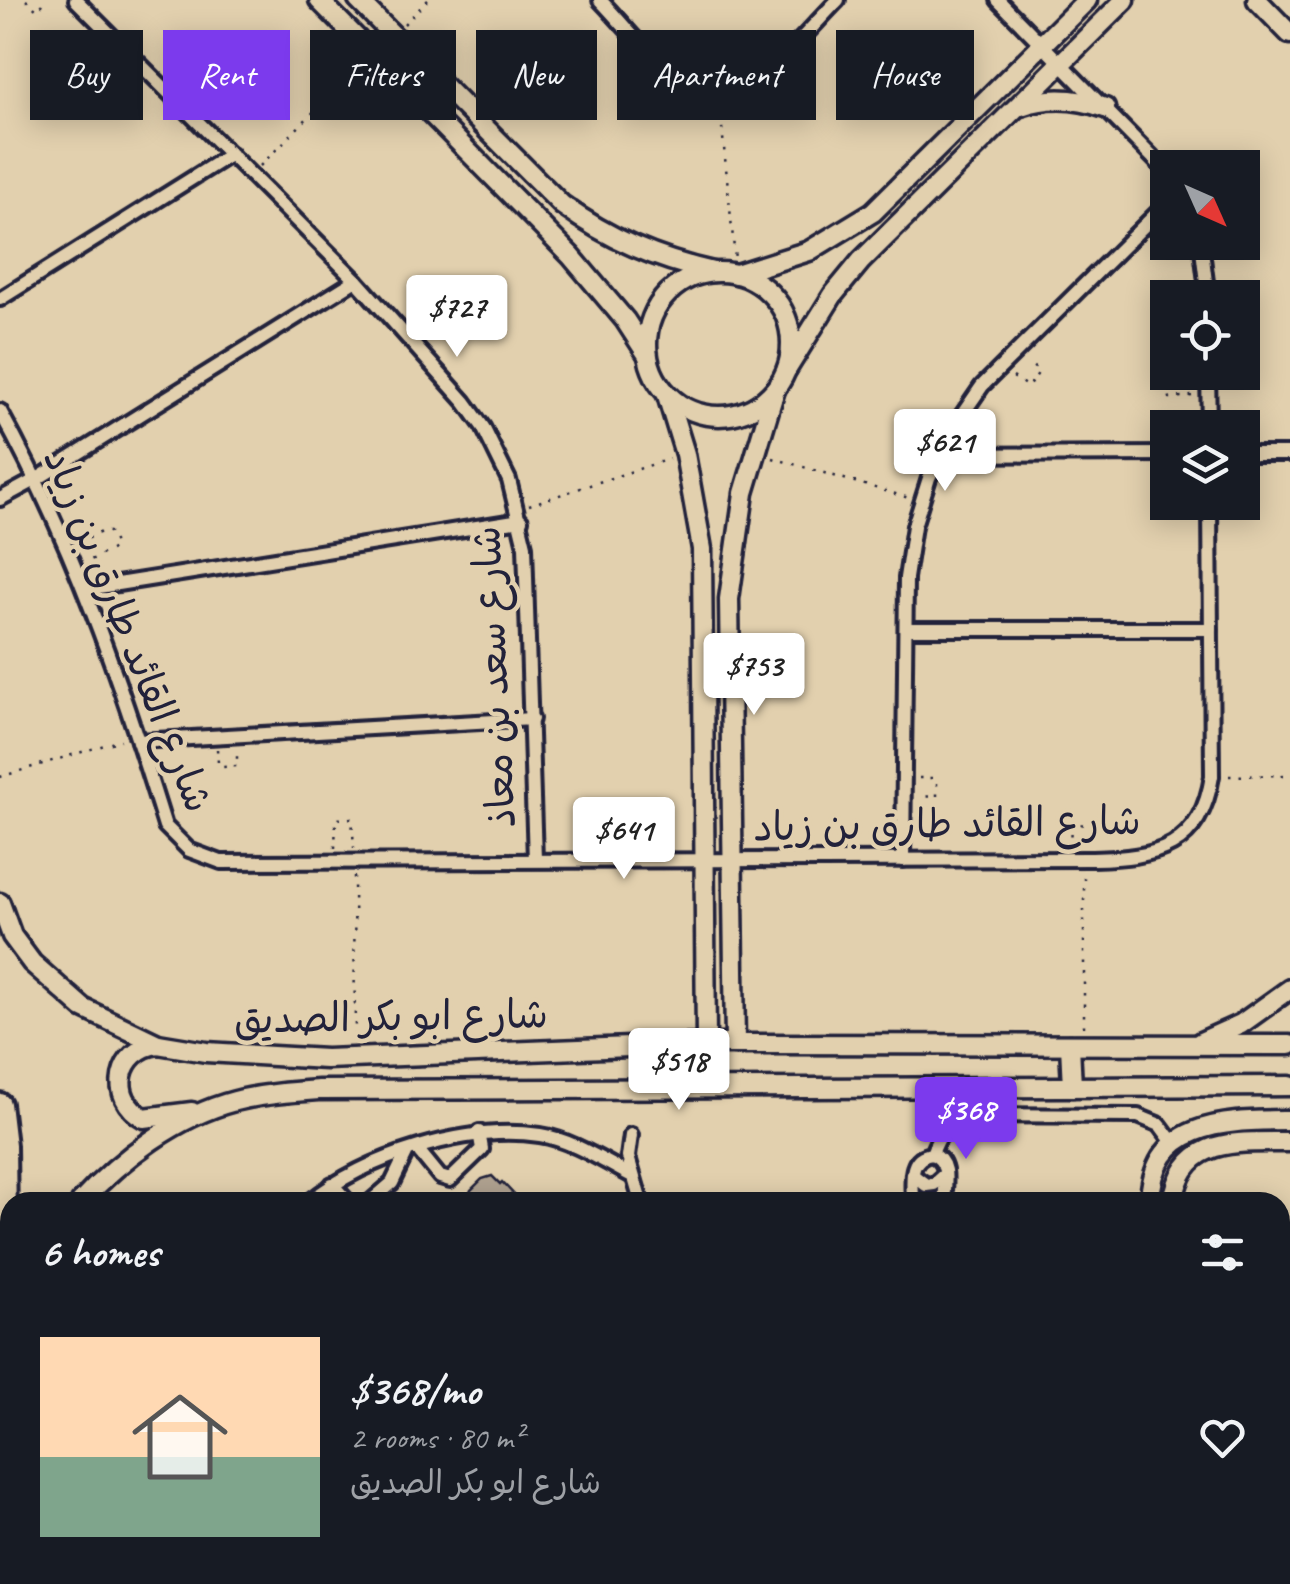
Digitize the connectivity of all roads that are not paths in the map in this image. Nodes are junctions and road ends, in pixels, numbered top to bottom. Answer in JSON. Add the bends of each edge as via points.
{"nodes":[{"id":1,"x":76,"y":0,"type":"edge"},
{"id":2,"x":319,"y":0,"type":"edge"},
{"id":3,"x":358,"y":0,"type":"edge"},
{"id":4,"x":600,"y":0,"type":"edge"},
{"id":5,"x":838,"y":0,"type":"edge"},
{"id":6,"x":998,"y":0,"type":"edge"},
{"id":7,"x":1086,"y":0,"type":"edge"},
{"id":8,"x":1124,"y":0,"type":"edge"},
{"id":9,"x":1257,"y":0,"type":"edge"},
{"id":10,"x":1290,"y":34,"type":"edge"},
{"id":11,"x":1042,"y":45,"type":"junction"},
{"id":12,"x":1061,"y":64,"type":"junction"},
{"id":13,"x":1016,"y":108,"type":"junction"},
{"id":14,"x":1104,"y":108,"type":"junction"},
{"id":15,"x":231,"y":154,"type":"junction"},
{"id":16,"x":1150,"y":155,"type":"edge"},
{"id":17,"x":1150,"y":220,"type":"edge"},
{"id":18,"x":713,"y":272,"type":"junction"},
{"id":19,"x":736,"y":274,"type":"junction"},
{"id":20,"x":356,"y":280,"type":"junction"},
{"id":21,"x":0,"y":299,"type":"edge"},
{"id":22,"x":647,"y":354,"type":"junction"},
{"id":23,"x":787,"y":369,"type":"junction"},
{"id":24,"x":775,"y":390,"type":"junction"},
{"id":25,"x":667,"y":395,"type":"junction"},
{"id":26,"x":0,"y":412,"type":"edge"},
{"id":27,"x":1150,"y":454,"type":"edge"},
{"id":28,"x":1260,"y":454,"type":"edge"},
{"id":29,"x":1290,"y":454,"type":"edge"},
{"id":30,"x":938,"y":456,"type":"junction"},
{"id":31,"x":37,"y":479,"type":"junction"},
{"id":32,"x":0,"y":499,"type":"edge"},
{"id":33,"x":520,"y":515,"type":"junction"},
{"id":34,"x":1210,"y":520,"type":"edge"},
{"id":35,"x":86,"y":589,"type":"junction"},
{"id":36,"x":906,"y":630,"type":"junction"},
{"id":37,"x":1211,"y":630,"type":"junction"},
{"id":38,"x":532,"y":718,"type":"junction"},
{"id":39,"x":137,"y":738,"type":"junction"},
{"id":40,"x":535,"y":860,"type":"junction"},
{"id":41,"x":705,"y":860,"type":"junction"},
{"id":42,"x":903,"y":860,"type":"junction"},
{"id":43,"x":732,"y":861,"type":"junction"},
{"id":44,"x":0,"y":903,"type":"edge"},
{"id":45,"x":1290,"y":990,"type":"edge"},
{"id":46,"x":158,"y":1044,"type":"junction"},
{"id":47,"x":706,"y":1044,"type":"junction"},
{"id":48,"x":735,"y":1044,"type":"junction"},
{"id":49,"x":1076,"y":1045,"type":"junction"},
{"id":50,"x":1194,"y":1045,"type":"junction"},
{"id":51,"x":1290,"y":1045,"type":"edge"},
{"id":52,"x":1290,"y":1086,"type":"edge"},
{"id":53,"x":1072,"y":1087,"type":"junction"},
{"id":54,"x":0,"y":1104,"type":"edge"},
{"id":55,"x":212,"y":1110,"type":"junction"},
{"id":56,"x":1290,"y":1120,"type":"edge"},
{"id":57,"x":479,"y":1132,"type":"junction"},
{"id":58,"x":630,"y":1136,"type":"dead end"},
{"id":59,"x":1290,"y":1142,"type":"edge"},
{"id":60,"x":3,"y":1144,"type":"edge"},
{"id":61,"x":1174,"y":1144,"type":"junction"},
{"id":62,"x":412,"y":1152,"type":"junction"},
{"id":63,"x":932,"y":1154,"type":"junction"},
{"id":64,"x":945,"y":1174,"type":"junction"},
{"id":65,"x":632,"y":1176,"type":"junction"},
{"id":66,"x":914,"y":1176,"type":"junction"},
{"id":67,"x":332,"y":1184,"type":"junction"},
{"id":68,"x":5,"y":1192,"type":"edge"},
{"id":69,"x":92,"y":1192,"type":"edge"},
{"id":70,"x":322,"y":1192,"type":"edge"},
{"id":71,"x":339,"y":1192,"type":"edge"},
{"id":72,"x":381,"y":1192,"type":"edge"},
{"id":73,"x":638,"y":1192,"type":"edge"},
{"id":74,"x":913,"y":1192,"type":"edge"},
{"id":75,"x":944,"y":1192,"type":"edge"},
{"id":76,"x":1151,"y":1192,"type":"edge"},
{"id":77,"x":1175,"y":1192,"type":"edge"}],
"edges":[{"from":1,"to":15,"type":"street","name":"شارع سعد بن معاذ"},
{"from":2,"to":22,"type":"street","via":[[571,256]]},
{"from":3,"to":18,"type":"street","via":[[573,213],[634,249]]},
{"from":4,"to":5,"type":"street","via":[[672,74],[693,90],[718,96],[762,76]]},
{"from":6,"to":11,"type":"street"},
{"from":7,"to":11,"type":"street"},
{"from":8,"to":12,"type":"street"},
{"from":9,"to":10,"type":"street"},
{"from":11,"to":12,"type":"street"},
{"from":11,"to":19,"type":"street","via":[[873,212],[809,251]]},
{"from":12,"to":13,"type":"street"},
{"from":12,"to":14,"type":"street"},
{"from":13,"to":14,"type":"street","via":[[1067,99]]},
{"from":13,"to":23,"type":"street","via":[[860,262]]},
{"from":14,"to":16,"type":"street"},
{"from":15,"to":20,"type":"street","name":"شارع سعد بن معاذ"},
{"from":15,"to":21,"type":"street"},
{"from":17,"to":30,"type":"street","via":[[1001,367]]},
{"from":18,"to":19,"type":"street"},
{"from":18,"to":22,"type":"street","via":[[671,290],[656,309]]},
{"from":19,"to":23,"type":"street","via":[[759,284],[788,321]]},
{"from":20,"to":31,"type":"street"},
{"from":20,"to":33,"type":"street","name":"شارع سعد بن معاذ","via":[[482,426]]},
{"from":22,"to":25,"type":"street"},
{"from":23,"to":24,"type":"street"},
{"from":24,"to":25,"type":"street","via":[[734,415],[710,416]]},
{"from":24,"to":43,"type":"street","via":[[754,452],[728,600]]},
{"from":25,"to":41,"type":"street","via":[[695,501],[703,582]]},
{"from":26,"to":31,"type":"street","name":"شارع القائد طارق بن زياد"},
{"from":27,"to":30,"type":"street"},
{"from":28,"to":29,"type":"street"},
{"from":30,"to":36,"type":"street","via":[[920,501],[908,565]]},
{"from":31,"to":32,"type":"street"},
{"from":31,"to":35,"type":"street","name":"شارع القائد طارق بن زياد"},
{"from":33,"to":35,"type":"street"},
{"from":33,"to":38,"type":"street","name":"شارع سعد بن معاذ"},
{"from":34,"to":37,"type":"street","name":"شارع القائد طارق بن زياد"},
{"from":35,"to":39,"type":"street","name":"شارع القائد طارق بن زياد"},
{"from":36,"to":37,"type":"street"},
{"from":36,"to":42,"type":"street"},
{"from":37,"to":42,"type":"street","name":"شارع القائد طارق بن زياد","via":[[1209,796],[1174,845],[1136,858]]},
{"from":38,"to":39,"type":"street"},
{"from":38,"to":40,"type":"street","name":"شارع سعد بن معاذ"},
{"from":39,"to":40,"type":"street","name":"شارع القائد طارق بن زياد","via":[[165,826],[189,850],[221,862]]},
{"from":40,"to":41,"type":"street","name":"شارع القائد طارق بن زياد"},
{"from":41,"to":43,"type":"street","name":"شارع القائد طارق بن زياد"},
{"from":41,"to":47,"type":"street"},
{"from":42,"to":43,"type":"street","name":"شارع القائد طارق بن زياد"},
{"from":43,"to":48,"type":"street"},
{"from":44,"to":46,"type":"street","name":"شارع ابو بكر الصديق","via":[[32,963],[82,1008]]},
{"from":45,"to":50,"type":"street","via":[[1241,1024]]},
{"from":46,"to":47,"type":"street","name":"شارع ابو بكر الصديق","via":[[284,1058]]},
{"from":46,"to":55,"type":"street","via":[[140,1048],[123,1068],[120,1085],[130,1108],[144,1118]]},
{"from":47,"to":48,"type":"street","name":"شارع ابو بكر الصديق"},
{"from":48,"to":49,"type":"street","name":"شارع ابو بكر الصديق"},
{"from":49,"to":50,"type":"street","name":"شارع ابو بكر الصديق"},
{"from":49,"to":53,"type":"street"},
{"from":50,"to":51,"type":"street","name":"شارع ابو بكر الصديق"},
{"from":52,"to":53,"type":"street","name":"شارع ابو بكر الصديق"},
{"from":53,"to":55,"type":"street","name":"شارع ابو بكر الصديق","via":[[320,1090]]},
{"from":54,"to":60,"type":"main road"},
{"from":55,"to":69,"type":"street","name":"شارع ابو بكر الصديق","via":[[140,1149]]},
{"from":56,"to":61,"type":"street","via":[[1212,1124]]},
{"from":57,"to":62,"type":"street"},
{"from":57,"to":62,"type":"street","via":[[482,1149],[450,1180]]},
{"from":57,"to":65,"type":"street","via":[[544,1135]]},
{"from":58,"to":65,"type":"street"},
{"from":59,"to":77,"type":"street","via":[[1205,1150],[1182,1171]]},
{"from":60,"to":68,"type":"main road"},
{"from":61,"to":63,"type":"street","via":[[1160,1125],[1138,1116],[965,1115],[938,1136]]},
{"from":61,"to":76,"type":"street","via":[[1154,1173]]},
{"from":62,"to":67,"type":"street"},
{"from":62,"to":72,"type":"street"},
{"from":63,"to":64,"type":"street","via":[[942,1160]]},
{"from":63,"to":66,"type":"street","via":[[919,1157]]},
{"from":64,"to":66,"type":"street","via":[[926,1185]]},
{"from":64,"to":75,"type":"street"},
{"from":65,"to":73,"type":"street"},
{"from":66,"to":74,"type":"street"},
{"from":67,"to":70,"type":"street"},
{"from":67,"to":71,"type":"street"}]}
